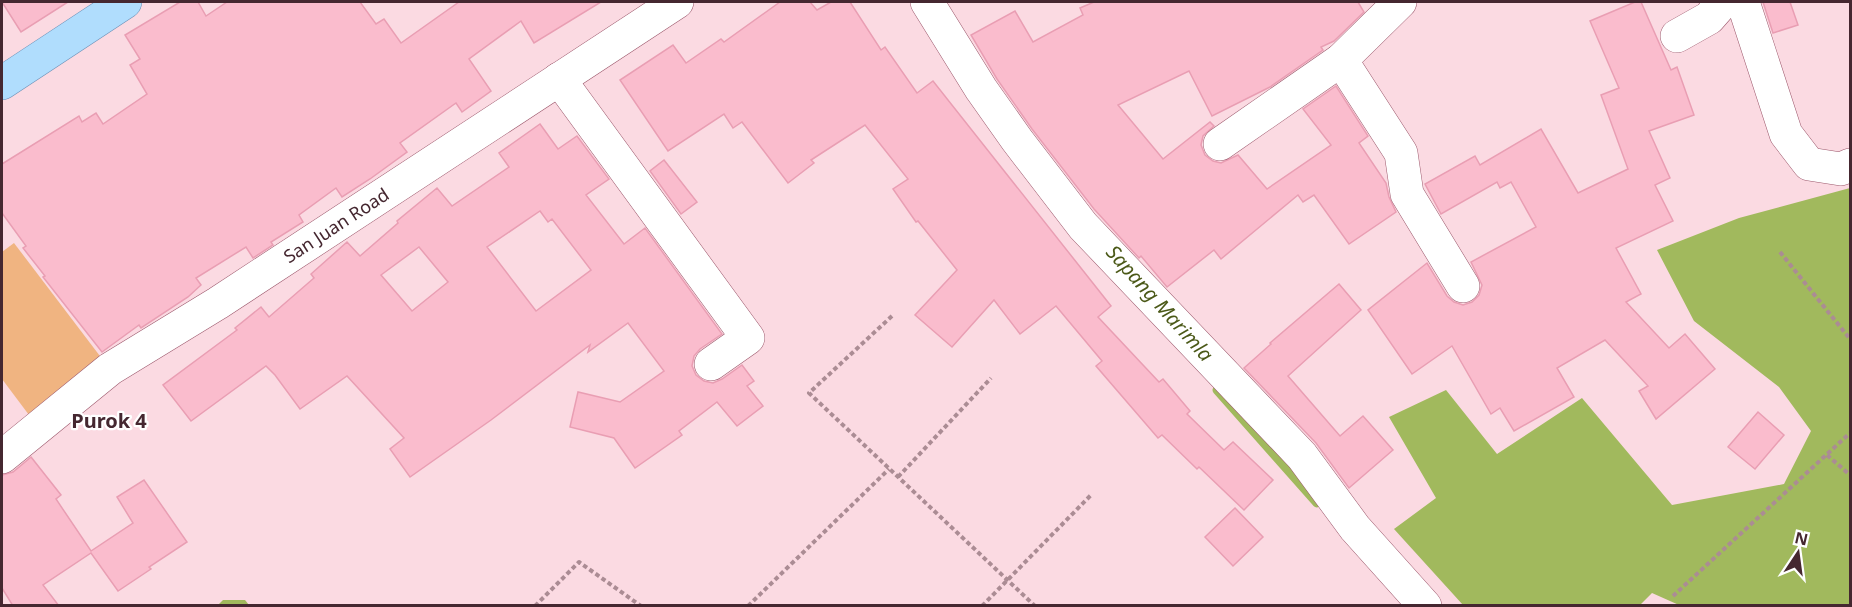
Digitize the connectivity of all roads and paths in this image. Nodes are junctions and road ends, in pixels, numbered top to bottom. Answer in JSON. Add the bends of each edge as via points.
{"nodes":[{"id":1,"x":125,"y":2,"type":"edge"},
{"id":2,"x":677,"y":2,"type":"edge"},
{"id":3,"x":927,"y":2,"type":"edge"},
{"id":4,"x":1400,"y":2,"type":"edge"},
{"id":5,"x":1723,"y":2,"type":"edge"},
{"id":6,"x":1743,"y":2,"type":"edge"},
{"id":7,"x":1677,"y":36,"type":"dead end"},
{"id":8,"x":1341,"y":60,"type":"junction"},
{"id":9,"x":559,"y":79,"type":"junction"},
{"id":10,"x":2,"y":83,"type":"edge"},
{"id":11,"x":1220,"y":144,"type":"dead end"},
{"id":12,"x":1851,"y":165,"type":"edge"},
{"id":13,"x":1780,"y":252,"type":"dead end"},
{"id":14,"x":1463,"y":286,"type":"dead end"},
{"id":15,"x":892,"y":316,"type":"dead end"},
{"id":16,"x":1851,"y":339,"type":"edge"},
{"id":17,"x":711,"y":364,"type":"dead end"},
{"id":18,"x":991,"y":378,"type":"dead end"},
{"id":19,"x":1851,"y":433,"type":"edge"},
{"id":20,"x":1827,"y":455,"type":"junction"},
{"id":21,"x":2,"y":457,"type":"edge"},
{"id":22,"x":889,"y":469,"type":"junction"},
{"id":23,"x":1851,"y":475,"type":"edge"},
{"id":24,"x":898,"y":477,"type":"junction"},
{"id":25,"x":1091,"y":495,"type":"dead end"},
{"id":26,"x":1008,"y":580,"type":"junction"},
{"id":27,"x":1673,"y":596,"type":"dead end"},
{"id":28,"x":535,"y":606,"type":"edge"},
{"id":29,"x":641,"y":606,"type":"edge"},
{"id":30,"x":748,"y":606,"type":"edge"},
{"id":31,"x":982,"y":606,"type":"edge"},
{"id":32,"x":1035,"y":606,"type":"edge"},
{"id":33,"x":1425,"y":606,"type":"edge"}],
"edges":[{"from":1,"to":10,"type":"main road"},
{"from":2,"to":9,"type":"street","name":"San Juan Road"},
{"from":3,"to":33,"type":"street","via":[[981,89],[1083,226],[1302,456],[1355,528]]},
{"from":4,"to":8,"type":"street"},
{"from":5,"to":7,"type":"street","via":[[1709,18]]},
{"from":6,"to":12,"type":"street","via":[[1786,134],[1809,164],[1841,168]]},
{"from":8,"to":11,"type":"street"},
{"from":8,"to":14,"type":"street","via":[[1401,153],[1407,194]]},
{"from":9,"to":17,"type":"street","via":[[748,338]]},
{"from":9,"to":21,"type":"street","name":"San Juan Road","via":[[218,303],[110,369]]},
{"from":13,"to":16,"type":"path"},
{"from":15,"to":22,"type":"path","via":[[809,393]]},
{"from":18,"to":24,"type":"path"},
{"from":19,"to":20,"type":"path"},
{"from":20,"to":23,"type":"path"},
{"from":20,"to":27,"type":"path"},
{"from":22,"to":24,"type":"path"},
{"from":22,"to":30,"type":"path"},
{"from":24,"to":26,"type":"path"},
{"from":25,"to":26,"type":"path"},
{"from":26,"to":31,"type":"path"},
{"from":26,"to":32,"type":"path"},
{"from":28,"to":29,"type":"path","via":[[579,562]]}]}
